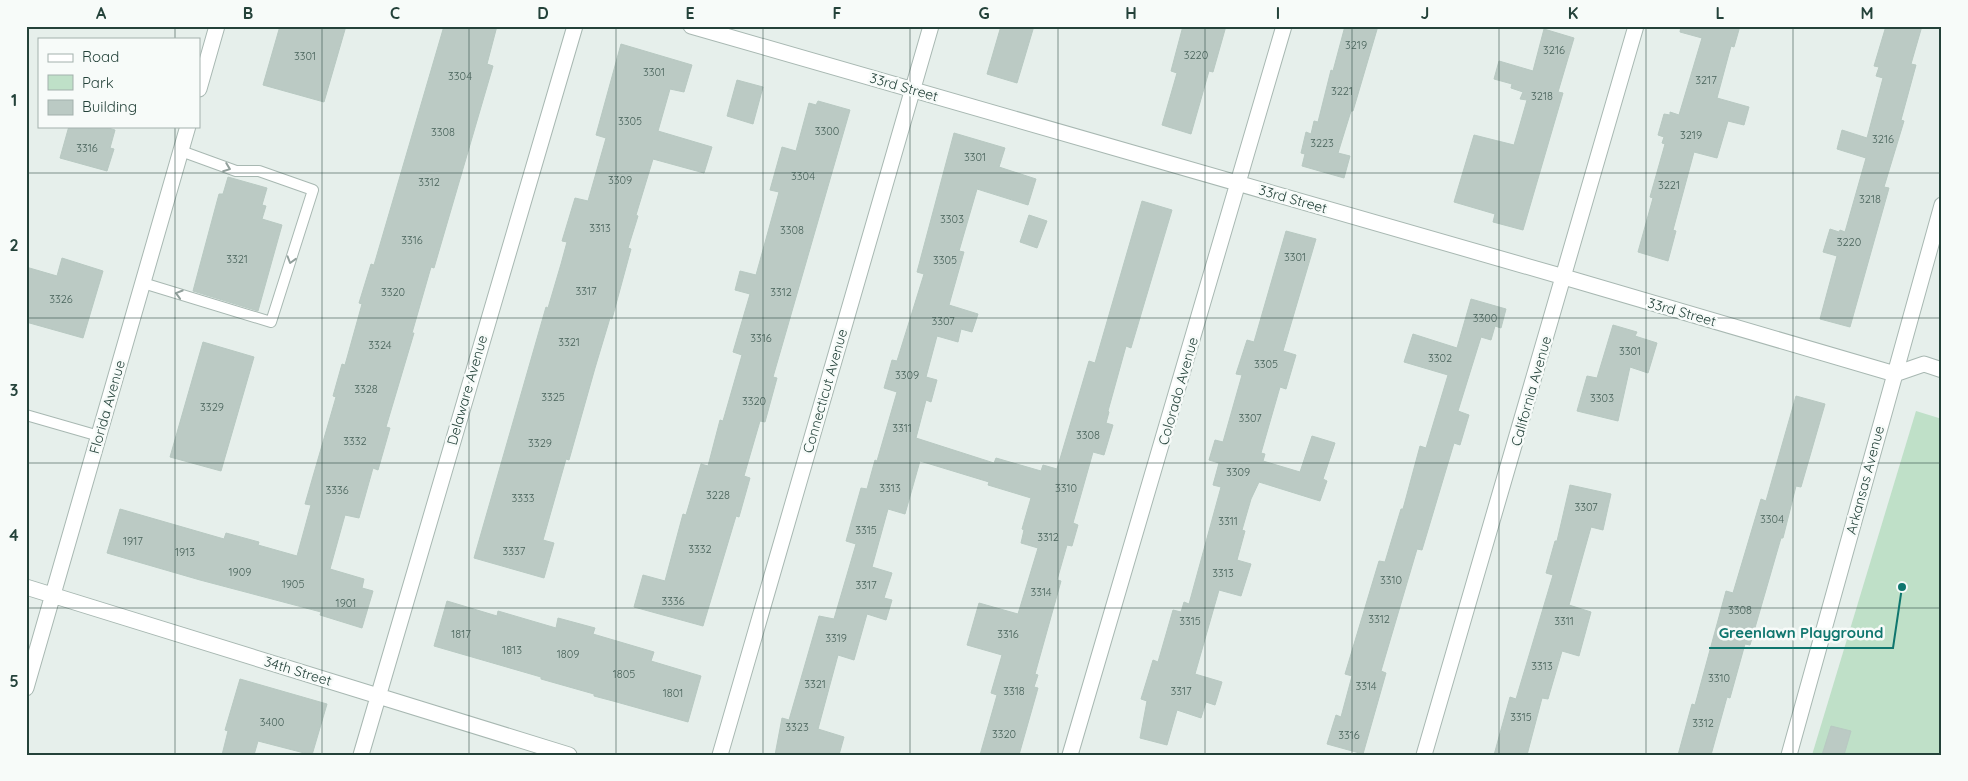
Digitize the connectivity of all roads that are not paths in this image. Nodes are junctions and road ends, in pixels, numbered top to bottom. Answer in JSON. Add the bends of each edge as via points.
{"nodes":[{"id":1,"x":217,"y":26,"type":"edge"},
{"id":2,"x":575,"y":26,"type":"edge"},
{"id":3,"x":691,"y":26,"type":"edge"},
{"id":4,"x":931,"y":26,"type":"edge"},
{"id":5,"x":1284,"y":26,"type":"edge"},
{"id":6,"x":1636,"y":26,"type":"edge"},
{"id":7,"x":200,"y":86,"type":"edge"},
{"id":8,"x":912,"y":90,"type":"junction"},
{"id":9,"x":187,"y":128,"type":"edge"},
{"id":10,"x":181,"y":151,"type":"junction"},
{"id":11,"x":1238,"y":183,"type":"junction"},
{"id":12,"x":1942,"y":205,"type":"edge"},
{"id":13,"x":1564,"y":277,"type":"junction"},
{"id":14,"x":143,"y":283,"type":"junction"},
{"id":15,"x":1942,"y":370,"type":"edge"},
{"id":16,"x":1895,"y":374,"type":"junction"},
{"id":17,"x":26,"y":414,"type":"edge"},
{"id":18,"x":99,"y":436,"type":"junction"},
{"id":19,"x":26,"y":587,"type":"edge"},
{"id":20,"x":53,"y":595,"type":"junction"},
{"id":21,"x":26,"y":688,"type":"edge"},
{"id":22,"x":378,"y":696,"type":"junction"},
{"id":23,"x":360,"y":755,"type":"edge"},
{"id":24,"x":569,"y":755,"type":"edge"},
{"id":25,"x":720,"y":755,"type":"edge"},
{"id":26,"x":1070,"y":755,"type":"edge"},
{"id":27,"x":1424,"y":755,"type":"edge"},
{"id":28,"x":1789,"y":755,"type":"edge"}],
"edges":[{"from":1,"to":7,"type":"street"},
{"from":2,"to":22,"type":"street","name":"Delaware Avenue"},
{"from":3,"to":8,"type":"street","name":"33rd Street"},
{"from":4,"to":8,"type":"street","name":"Connecticut Avenue"},
{"from":5,"to":11,"type":"street","name":"Colorado Avenue"},
{"from":6,"to":13,"type":"street","name":"California Avenue"},
{"from":8,"to":11,"type":"street","name":"33rd Street"},
{"from":8,"to":25,"type":"street","name":"Connecticut Avenue"},
{"from":9,"to":10,"type":"street","name":"Florida Avenue"},
{"from":10,"to":14,"type":"street","name":"Florida Avenue"},
{"from":10,"to":14,"type":"lane","one_way":true,"via":[[236,172],[259,171],[313,190],[271,322]]},
{"from":11,"to":13,"type":"street","name":"33rd Street"},
{"from":11,"to":26,"type":"street","name":"Colorado Avenue"},
{"from":12,"to":16,"type":"street","name":"Arkansas Avenue"},
{"from":13,"to":16,"type":"street","name":"33rd Street"},
{"from":13,"to":27,"type":"street","name":"California Avenue"},
{"from":14,"to":18,"type":"street","name":"Florida Avenue"},
{"from":15,"to":16,"type":"street","via":[[1924,364]]},
{"from":16,"to":28,"type":"street","name":"Arkansas Avenue"},
{"from":17,"to":18,"type":"lane"},
{"from":18,"to":20,"type":"street","name":"Florida Avenue"},
{"from":19,"to":20,"type":"street","name":"34th Street"},
{"from":20,"to":21,"type":"street","name":"Florida Avenue"},
{"from":20,"to":22,"type":"street","name":"34th Street"},
{"from":22,"to":23,"type":"street","name":"Delaware Avenue"},
{"from":22,"to":24,"type":"street","name":"34th Street"}]}
